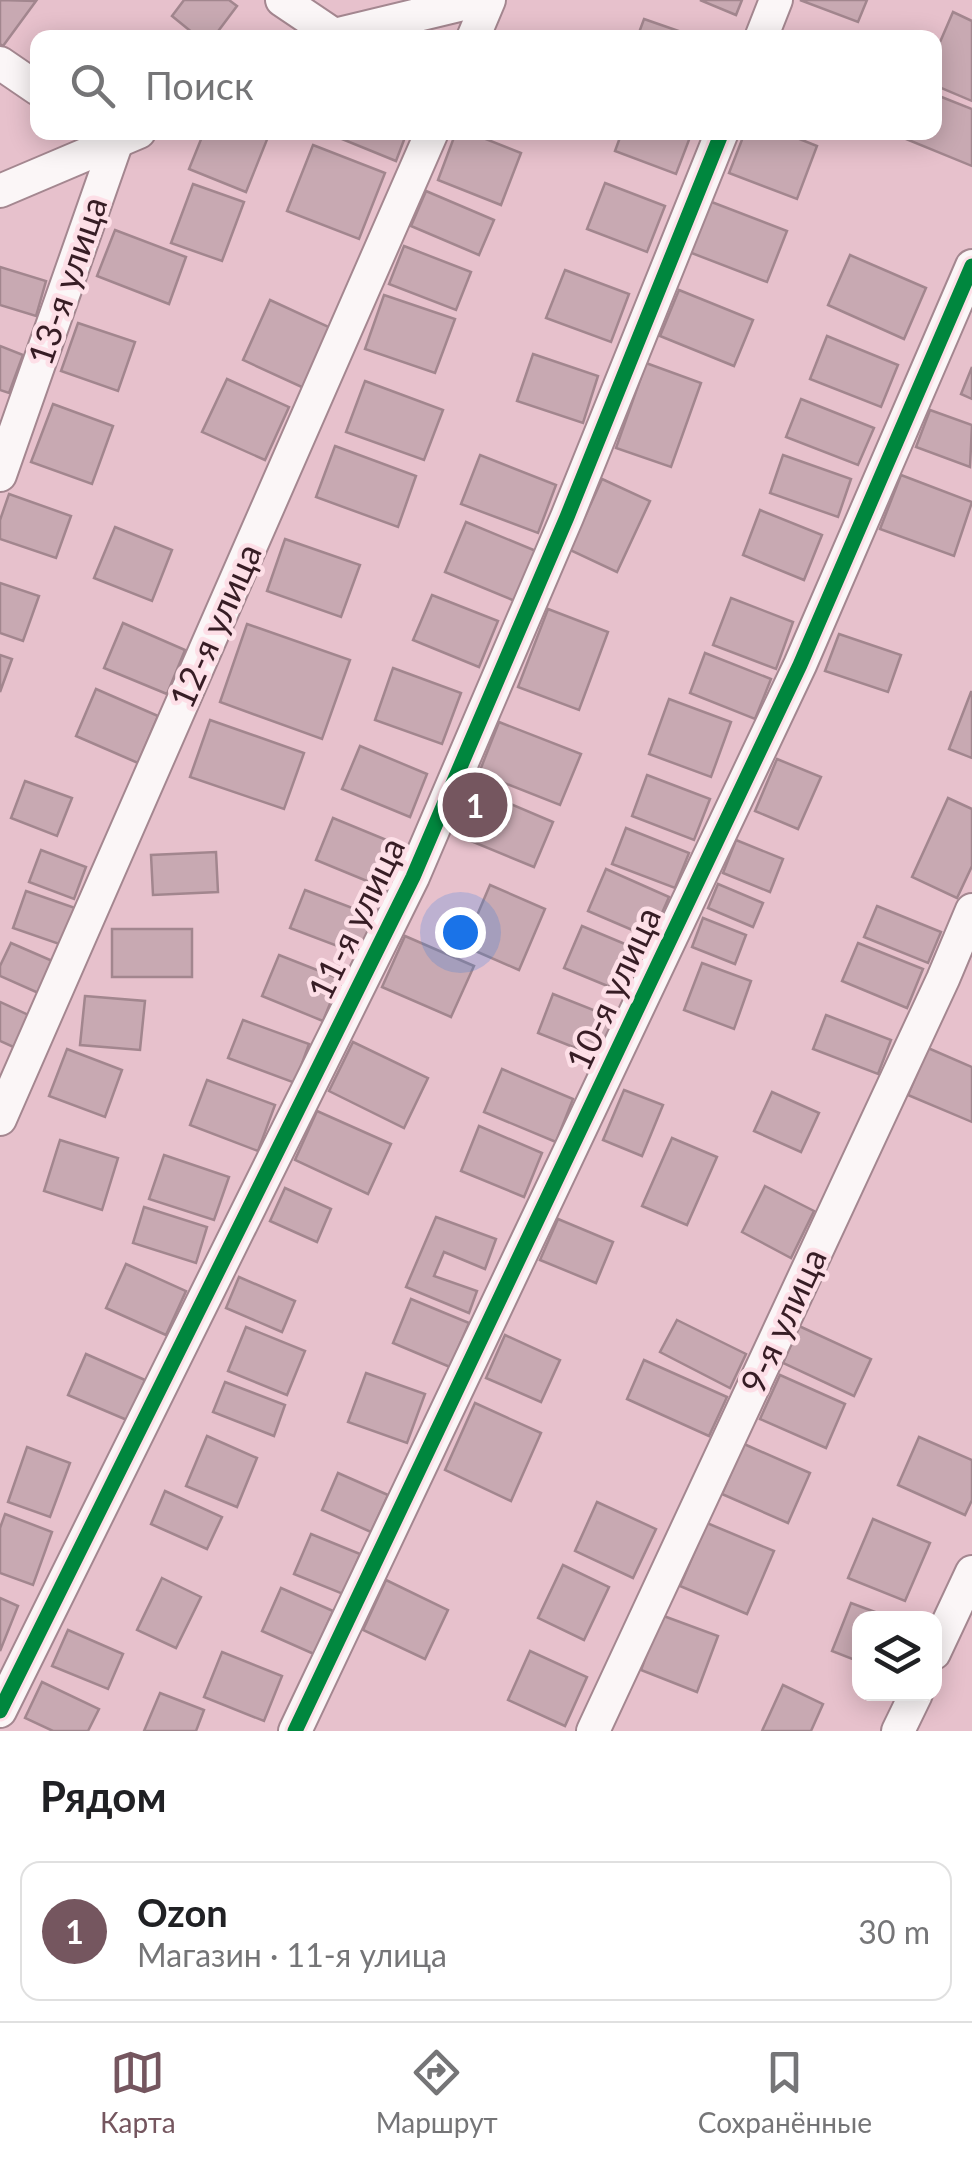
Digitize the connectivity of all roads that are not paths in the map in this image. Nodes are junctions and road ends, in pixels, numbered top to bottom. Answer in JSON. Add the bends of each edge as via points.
{"nodes":[{"id":1,"x":282,"y":0,"type":"edge"},
{"id":2,"x":480,"y":0,"type":"edge"},
{"id":3,"x":490,"y":0,"type":"edge"},
{"id":4,"x":776,"y":0,"type":"edge"},
{"id":5,"x":320,"y":30,"type":"edge"},
{"id":6,"x":348,"y":30,"type":"edge"},
{"id":7,"x":477,"y":30,"type":"edge"},
{"id":8,"x":763,"y":30,"type":"edge"},
{"id":9,"x":0,"y":63,"type":"edge"},
{"id":10,"x":30,"y":84,"type":"edge"},
{"id":11,"x":110,"y":140,"type":"edge"},
{"id":12,"x":117,"y":140,"type":"edge"},
{"id":13,"x":428,"y":140,"type":"edge"},
{"id":14,"x":719,"y":140,"type":"edge"},
{"id":15,"x":0,"y":192,"type":"edge"},
{"id":16,"x":972,"y":266,"type":"edge"},
{"id":17,"x":0,"y":474,"type":"edge"},
{"id":18,"x":972,"y":910,"type":"edge"},
{"id":19,"x":0,"y":1119,"type":"edge"},
{"id":20,"x":972,"y":1572,"type":"edge"},
{"id":21,"x":942,"y":1635,"type":"edge"},
{"id":22,"x":913,"y":1701,"type":"edge"},
{"id":23,"x":0,"y":1710,"type":"edge"},
{"id":24,"x":294,"y":1731,"type":"edge"},
{"id":25,"x":594,"y":1731,"type":"edge"},
{"id":26,"x":898,"y":1731,"type":"edge"}],
"edges":[{"from":1,"to":5,"type":"street"},
{"from":2,"to":6,"type":"street"},
{"from":3,"to":7,"type":"street"},
{"from":4,"to":8,"type":"street"},
{"from":9,"to":10,"type":"street"},
{"from":11,"to":15,"type":"street"},
{"from":12,"to":17,"type":"street","name":"13-я улица"},
{"from":13,"to":19,"type":"street","name":"12-я улица"},
{"from":14,"to":23,"type":"street","name":"11-я улица","via":[[413,877]]},
{"from":16,"to":24,"type":"street","name":"10-я улица","via":[[800,665]]},
{"from":18,"to":25,"type":"street","name":"9-я улица"},
{"from":20,"to":21,"type":"street"},
{"from":22,"to":26,"type":"street"}]}
